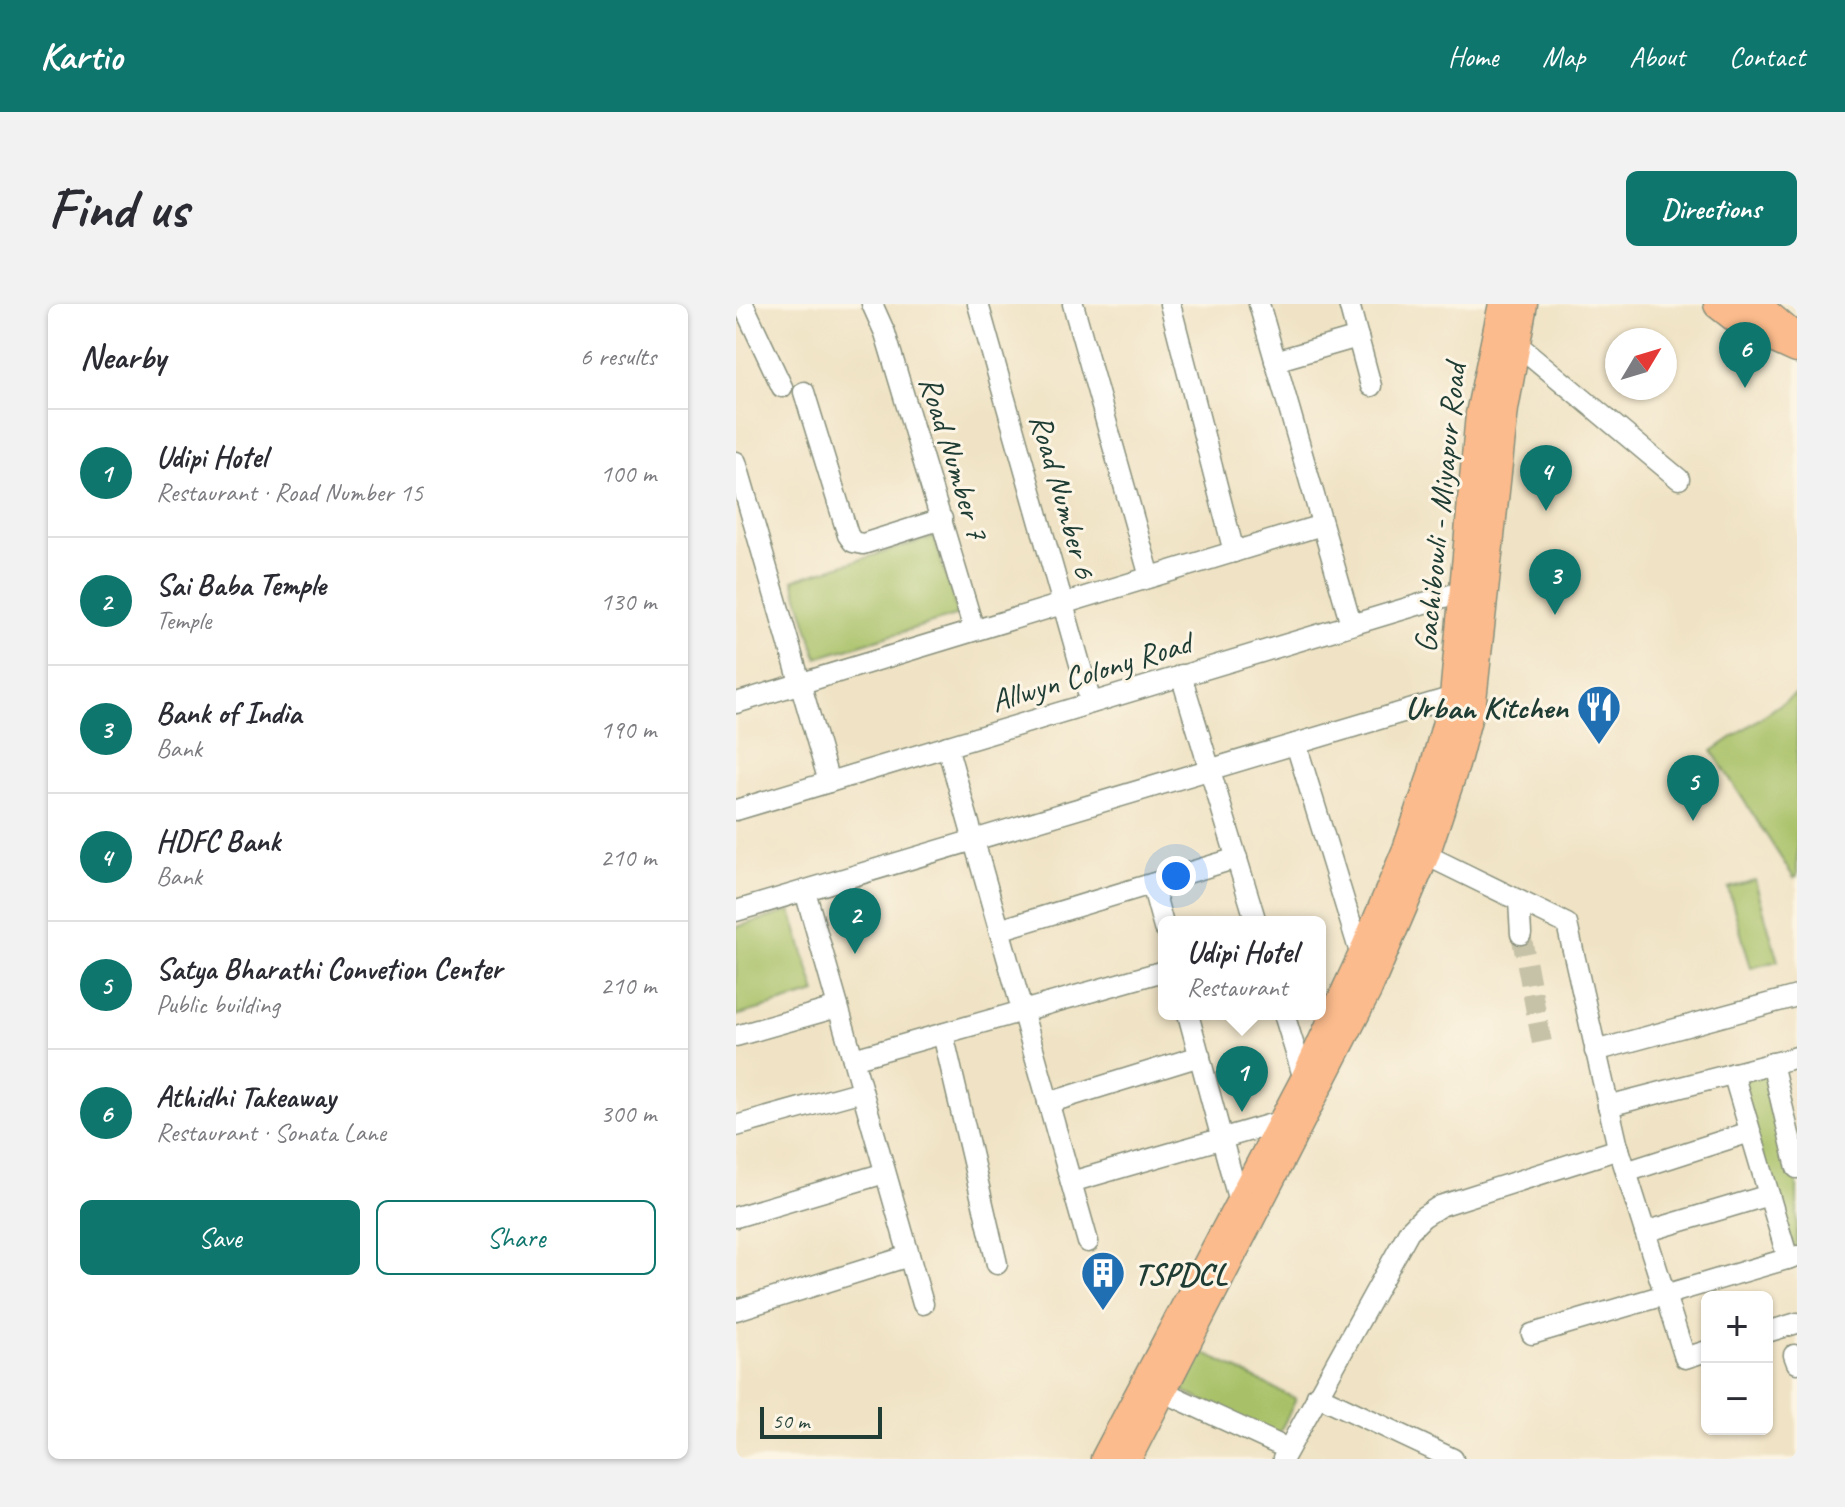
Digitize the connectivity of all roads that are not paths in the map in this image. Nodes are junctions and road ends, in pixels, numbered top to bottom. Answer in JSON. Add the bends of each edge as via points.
{"nodes":[{"id":1,"x":743,"y":304,"type":"edge"},
{"id":2,"x":872,"y":304,"type":"edge"},
{"id":3,"x":978,"y":304,"type":"edge"},
{"id":4,"x":1073,"y":304,"type":"edge"},
{"id":5,"x":1170,"y":304,"type":"edge"},
{"id":6,"x":1259,"y":304,"type":"edge"},
{"id":7,"x":1349,"y":304,"type":"edge"},
{"id":8,"x":1507,"y":304,"type":"edge"},
{"id":9,"x":1719,"y":304,"type":"edge"},
{"id":10,"x":1754,"y":304,"type":"edge"},
{"id":11,"x":1358,"y":337,"type":"junction"},
{"id":12,"x":1797,"y":341,"type":"edge"},
{"id":13,"x":1517,"y":344,"type":"junction"},
{"id":14,"x":1797,"y":348,"type":"edge"},
{"id":15,"x":1275,"y":361,"type":"junction"},
{"id":16,"x":1371,"y":386,"type":"dead end"},
{"id":17,"x":782,"y":387,"type":"dead end"},
{"id":18,"x":804,"y":392,"type":"dead end"},
{"id":19,"x":736,"y":462,"type":"edge"},
{"id":20,"x":1679,"y":479,"type":"dead end"},
{"id":21,"x":942,"y":519,"type":"junction"},
{"id":22,"x":1322,"y":525,"type":"junction"},
{"id":23,"x":1234,"y":552,"type":"junction"},
{"id":24,"x":1150,"y":577,"type":"junction"},
{"id":25,"x":1464,"y":591,"type":"junction"},
{"id":26,"x":1062,"y":604,"type":"junction"},
{"id":27,"x":1351,"y":624,"type":"junction"},
{"id":28,"x":974,"y":630,"type":"junction"},
{"id":29,"x":1181,"y":675,"type":"junction"},
{"id":30,"x":801,"y":683,"type":"junction"},
{"id":31,"x":1453,"y":697,"type":"junction"},
{"id":32,"x":736,"y":703,"type":"edge"},
{"id":33,"x":1091,"y":703,"type":"junction"},
{"id":34,"x":1296,"y":744,"type":"junction"},
{"id":35,"x":947,"y":746,"type":"junction"},
{"id":36,"x":1210,"y":769,"type":"junction"},
{"id":37,"x":829,"y":782,"type":"junction"},
{"id":38,"x":736,"y":810,"type":"edge"},
{"id":39,"x":974,"y":841,"type":"junction"},
{"id":40,"x":1426,"y":855,"type":"junction"},
{"id":41,"x":1237,"y":858,"type":"junction"},
{"id":42,"x":1152,"y":884,"type":"junction"},
{"id":43,"x":805,"y":891,"type":"junction"},
{"id":44,"x":1519,"y":901,"type":"junction"},
{"id":45,"x":736,"y":911,"type":"edge"},
{"id":46,"x":1161,"y":916,"type":"edge"},
{"id":47,"x":1254,"y":916,"type":"edge"},
{"id":48,"x":999,"y":930,"type":"junction"},
{"id":49,"x":1521,"y":934,"type":"tunnel mouth"},
{"id":50,"x":1361,"y":956,"type":"junction"},
{"id":51,"x":1158,"y":973,"type":"edge"},
{"id":52,"x":1797,"y":996,"type":"edge"},
{"id":53,"x":838,"y":1007,"type":"junction"},
{"id":54,"x":1022,"y":1011,"type":"junction"},
{"id":55,"x":1190,"y":1020,"type":"edge"},
{"id":56,"x":1286,"y":1020,"type":"edge"},
{"id":57,"x":943,"y":1034,"type":"junction"},
{"id":58,"x":736,"y":1036,"type":"edge"},
{"id":59,"x":1595,"y":1051,"type":"junction"},
{"id":60,"x":1200,"y":1056,"type":"junction"},
{"id":61,"x":1797,"y":1057,"type":"edge"},
{"id":62,"x":853,"y":1059,"type":"junction"},
{"id":63,"x":1772,"y":1063,"type":"junction"},
{"id":64,"x":1733,"y":1073,"type":"junction"},
{"id":65,"x":1304,"y":1079,"type":"junction"},
{"id":66,"x":862,"y":1091,"type":"junction"},
{"id":67,"x":1048,"y":1103,"type":"junction"},
{"id":68,"x":1608,"y":1106,"type":"junction"},
{"id":69,"x":1282,"y":1121,"type":"junction"},
{"id":70,"x":736,"y":1126,"type":"edge"},
{"id":71,"x":1792,"y":1126,"type":"edge"},
{"id":72,"x":1750,"y":1132,"type":"junction"},
{"id":73,"x":1222,"y":1139,"type":"junction"},
{"id":74,"x":1619,"y":1149,"type":"junction"},
{"id":75,"x":1797,"y":1168,"type":"edge"},
{"id":76,"x":1626,"y":1172,"type":"junction"},
{"id":77,"x":885,"y":1173,"type":"junction"},
{"id":78,"x":1071,"y":1182,"type":"junction"},
{"id":79,"x":1769,"y":1195,"type":"junction"},
{"id":80,"x":1239,"y":1202,"type":"junction"},
{"id":81,"x":736,"y":1217,"type":"edge"},
{"id":82,"x":1645,"y":1232,"type":"junction"},
{"id":83,"x":1088,"y":1242,"type":"dead end"},
{"id":84,"x":909,"y":1256,"type":"junction"},
{"id":85,"x":1792,"y":1258,"type":"edge"},
{"id":86,"x":997,"y":1264,"type":"dead end"},
{"id":87,"x":1665,"y":1294,"type":"junction"},
{"id":88,"x":923,"y":1304,"type":"dead end"},
{"id":89,"x":736,"y":1310,"type":"edge"},
{"id":90,"x":1797,"y":1323,"type":"edge"},
{"id":91,"x":1773,"y":1330,"type":"edge"},
{"id":92,"x":1532,"y":1334,"type":"dead end"},
{"id":93,"x":1701,"y":1353,"type":"edge"},
{"id":94,"x":1164,"y":1392,"type":"junction"},
{"id":95,"x":1317,"y":1395,"type":"junction"},
{"id":96,"x":1285,"y":1454,"type":"edge"},
{"id":97,"x":1104,"y":1459,"type":"edge"},
{"id":98,"x":1128,"y":1459,"type":"edge"},
{"id":99,"x":1453,"y":1459,"type":"edge"}],
"edges":[{"from":1,"to":17,"type":"street"},
{"from":2,"to":21,"type":"street","name":"Road Number 7"},
{"from":3,"to":26,"type":"street","name":"Road Number 6"},
{"from":4,"to":24,"type":"street"},
{"from":5,"to":23,"type":"street"},
{"from":6,"to":15,"type":"street"},
{"from":7,"to":11,"type":"street"},
{"from":8,"to":13,"type":"main road"},
{"from":8,"to":25,"type":"main road","name":"Gachibowli - Miyapur Road","via":[[1479,414]]},
{"from":9,"to":14,"type":"highway","via":[[1746,325]]},
{"from":10,"to":12,"type":"highway"},
{"from":11,"to":15,"type":"street"},
{"from":11,"to":16,"type":"street"},
{"from":13,"to":20,"type":"street"},
{"from":13,"to":40,"type":"main road","via":[[1473,700]]},
{"from":15,"to":22,"type":"street"},
{"from":18,"to":21,"type":"street","via":[[853,542],[863,544]]},
{"from":19,"to":30,"type":"street"},
{"from":21,"to":28,"type":"street","name":"Road Number 7"},
{"from":22,"to":23,"type":"street"},
{"from":22,"to":27,"type":"street"},
{"from":23,"to":24,"type":"street"},
{"from":24,"to":26,"type":"street"},
{"from":25,"to":27,"type":"street","name":"Allwyn Colony Road"},
{"from":25,"to":31,"type":"main road","name":"Gachibowli - Miyapur Road"},
{"from":26,"to":28,"type":"street"},
{"from":26,"to":33,"type":"street","name":"Road Number 6"},
{"from":27,"to":29,"type":"street","name":"Allwyn Colony Road"},
{"from":28,"to":30,"type":"street"},
{"from":29,"to":33,"type":"street","name":"Allwyn Colony Road"},
{"from":29,"to":36,"type":"street"},
{"from":30,"to":32,"type":"street"},
{"from":30,"to":37,"type":"street"},
{"from":31,"to":34,"type":"street"},
{"from":31,"to":50,"type":"main road","name":"Gachibowli - Miyapur Road","via":[[1406,849]]},
{"from":33,"to":35,"type":"street","name":"Allwyn Colony Road"},
{"from":34,"to":36,"type":"street"},
{"from":34,"to":50,"type":"street"},
{"from":35,"to":37,"type":"street","name":"Allwyn Colony Road"},
{"from":35,"to":39,"type":"street"},
{"from":36,"to":39,"type":"street"},
{"from":36,"to":41,"type":"street"},
{"from":37,"to":38,"type":"street","name":"Allwyn Colony Road"},
{"from":39,"to":43,"type":"street"},
{"from":39,"to":48,"type":"street"},
{"from":40,"to":44,"type":"street"},
{"from":40,"to":94,"type":"main road","via":[[1368,991]]},
{"from":41,"to":42,"type":"street"},
{"from":41,"to":47,"type":"street"},
{"from":42,"to":46,"type":"street"},
{"from":42,"to":48,"type":"street"},
{"from":43,"to":45,"type":"street"},
{"from":43,"to":53,"type":"street"},
{"from":44,"to":49,"type":"street"},
{"from":44,"to":59,"type":"street","via":[[1567,924]]},
{"from":48,"to":54,"type":"street"},
{"from":50,"to":65,"type":"main road","name":"Gachibowli - Miyapur Road"},
{"from":51,"to":54,"type":"street"},
{"from":52,"to":59,"type":"street"},
{"from":53,"to":58,"type":"street"},
{"from":53,"to":62,"type":"street"},
{"from":54,"to":57,"type":"street"},
{"from":54,"to":67,"type":"street"},
{"from":55,"to":60,"type":"street"},
{"from":56,"to":65,"type":"street"},
{"from":57,"to":62,"type":"street"},
{"from":57,"to":86,"type":"street"},
{"from":59,"to":68,"type":"street"},
{"from":60,"to":67,"type":"street"},
{"from":60,"to":73,"type":"street"},
{"from":61,"to":63,"type":"street"},
{"from":62,"to":66,"type":"street"},
{"from":63,"to":64,"type":"street"},
{"from":63,"to":71,"type":"street"},
{"from":64,"to":68,"type":"street"},
{"from":64,"to":72,"type":"street"},
{"from":65,"to":69,"type":"main road","name":"Gachibowli - Miyapur Road"},
{"from":66,"to":70,"type":"street"},
{"from":66,"to":77,"type":"street"},
{"from":67,"to":78,"type":"street"},
{"from":68,"to":74,"type":"street"},
{"from":69,"to":73,"type":"street"},
{"from":69,"to":80,"type":"main road","name":"Gachibowli - Miyapur Road"},
{"from":71,"to":75,"type":"street"},
{"from":72,"to":76,"type":"street"},
{"from":72,"to":79,"type":"street"},
{"from":73,"to":78,"type":"street"},
{"from":73,"to":80,"type":"street"},
{"from":74,"to":76,"type":"street"},
{"from":74,"to":95,"type":"street","via":[[1440,1206],[1423,1217],[1409,1231]]},
{"from":76,"to":82,"type":"street"},
{"from":77,"to":81,"type":"street"},
{"from":77,"to":84,"type":"street"},
{"from":78,"to":83,"type":"street"},
{"from":79,"to":82,"type":"street"},
{"from":79,"to":85,"type":"street"},
{"from":80,"to":97,"type":"main road","name":"Gachibowli - Miyapur Road"},
{"from":82,"to":87,"type":"street"},
{"from":84,"to":88,"type":"street"},
{"from":84,"to":89,"type":"street"},
{"from":85,"to":87,"type":"street"},
{"from":87,"to":92,"type":"street"},
{"from":87,"to":93,"type":"street","via":[[1685,1358]]},
{"from":90,"to":91,"type":"street"},
{"from":94,"to":96,"type":"street"},
{"from":94,"to":98,"type":"main road"},
{"from":95,"to":96,"type":"street"},
{"from":95,"to":99,"type":"street"}]}
